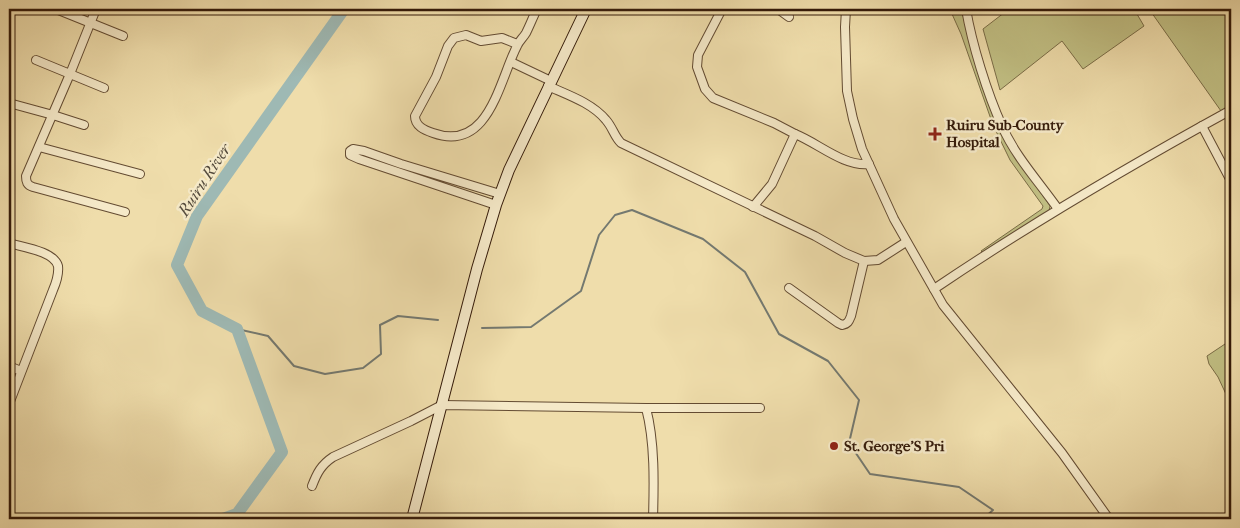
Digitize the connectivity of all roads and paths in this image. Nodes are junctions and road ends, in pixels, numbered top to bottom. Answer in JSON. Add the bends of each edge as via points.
{"nodes":[{"id":1,"x":56,"y":9,"type":"edge"},
{"id":2,"x":96,"y":9,"type":"edge"},
{"id":3,"x":537,"y":9,"type":"edge"},
{"id":4,"x":586,"y":9,"type":"edge"},
{"id":5,"x":722,"y":9,"type":"edge"},
{"id":6,"x":778,"y":9,"type":"edge"},
{"id":7,"x":846,"y":9,"type":"edge"},
{"id":8,"x":966,"y":9,"type":"edge"},
{"id":9,"x":789,"y":17,"type":"dead end"},
{"id":10,"x":91,"y":22,"type":"junction"},
{"id":11,"x":123,"y":36,"type":"dead end"},
{"id":12,"x":517,"y":44,"type":"junction"},
{"id":13,"x":36,"y":60,"type":"dead end"},
{"id":14,"x":511,"y":62,"type":"junction"},
{"id":15,"x":70,"y":74,"type":"junction"},
{"id":16,"x":549,"y":84,"type":"junction"},
{"id":17,"x":104,"y":88,"type":"dead end"},
{"id":18,"x":9,"y":103,"type":"edge"},
{"id":19,"x":1231,"y":110,"type":"edge"},
{"id":20,"x":53,"y":115,"type":"junction"},
{"id":21,"x":84,"y":125,"type":"dead end"},
{"id":22,"x":1202,"y":126,"type":"junction"},
{"id":23,"x":796,"y":134,"type":"junction"},
{"id":24,"x":39,"y":147,"type":"junction"},
{"id":25,"x":869,"y":164,"type":"junction"},
{"id":26,"x":140,"y":174,"type":"dead end"},
{"id":27,"x":1231,"y":181,"type":"edge"},
{"id":28,"x":462,"y":182,"type":"junction"},
{"id":29,"x":458,"y":193,"type":"junction"},
{"id":30,"x":500,"y":194,"type":"junction"},
{"id":31,"x":496,"y":205,"type":"junction"},
{"id":32,"x":753,"y":207,"type":"junction"},
{"id":33,"x":1058,"y":209,"type":"junction"},
{"id":34,"x":125,"y":212,"type":"dead end"},
{"id":35,"x":906,"y":242,"type":"junction"},
{"id":36,"x":9,"y":243,"type":"edge"},
{"id":37,"x":864,"y":261,"type":"junction"},
{"id":38,"x":789,"y":288,"type":"dead end"},
{"id":39,"x":934,"y":289,"type":"junction"},
{"id":40,"x":9,"y":366,"type":"edge"},
{"id":41,"x":20,"y":371,"type":"junction"},
{"id":42,"x":9,"y":404,"type":"edge"},
{"id":43,"x":442,"y":405,"type":"junction"},
{"id":44,"x":646,"y":408,"type":"junction"},
{"id":45,"x":760,"y":408,"type":"dead end"},
{"id":46,"x":312,"y":486,"type":"dead end"},
{"id":47,"x":412,"y":519,"type":"edge"},
{"id":48,"x":653,"y":519,"type":"edge"},
{"id":49,"x":1108,"y":519,"type":"edge"}],
"edges":[{"from":1,"to":10,"type":"street"},
{"from":2,"to":10,"type":"street"},
{"from":3,"to":12,"type":"street"},
{"from":4,"to":16,"type":"main road"},
{"from":5,"to":23,"type":"street","via":[[698,56],[697,67],[705,89],[713,98]]},
{"from":6,"to":9,"type":"street"},
{"from":7,"to":25,"type":"street","via":[[847,91],[853,120]]},
{"from":8,"to":33,"type":"street","via":[[980,64],[1002,127]]},
{"from":10,"to":11,"type":"street"},
{"from":10,"to":15,"type":"street"},
{"from":12,"to":14,"type":"street"},
{"from":12,"to":14,"type":"street","via":[[502,38],[481,41],[466,35],[454,38],[415,121],[424,130],[445,136],[458,136],[475,130],[486,115]]},
{"from":13,"to":15,"type":"street"},
{"from":14,"to":16,"type":"street"},
{"from":15,"to":17,"type":"street"},
{"from":15,"to":20,"type":"street"},
{"from":16,"to":30,"type":"main road"},
{"from":16,"to":32,"type":"street","via":[[598,112],[621,144]]},
{"from":18,"to":20,"type":"street"},
{"from":19,"to":22,"type":"street"},
{"from":20,"to":21,"type":"street"},
{"from":20,"to":24,"type":"street"},
{"from":22,"to":27,"type":"street"},
{"from":22,"to":33,"type":"street"},
{"from":23,"to":25,"type":"street","via":[[845,160]]},
{"from":23,"to":32,"type":"street","via":[[772,184]]},
{"from":24,"to":26,"type":"street"},
{"from":24,"to":34,"type":"street","via":[[26,176],[28,185]]},
{"from":25,"to":35,"type":"street"},
{"from":28,"to":29,"type":"street"},
{"from":28,"to":29,"type":"street","via":[[364,151],[350,151],[353,157]]},
{"from":28,"to":30,"type":"street"},
{"from":29,"to":31,"type":"street"},
{"from":30,"to":31,"type":"main road"},
{"from":31,"to":43,"type":"main road"},
{"from":32,"to":37,"type":"street"},
{"from":33,"to":39,"type":"street"},
{"from":35,"to":37,"type":"street","via":[[878,260]]},
{"from":35,"to":39,"type":"street"},
{"from":36,"to":41,"type":"street","via":[[44,253],[58,265],[53,290]]},
{"from":37,"to":38,"type":"street","via":[[851,316],[845,325]]},
{"from":39,"to":49,"type":"street","via":[[955,320],[1062,453]]},
{"from":40,"to":41,"type":"street"},
{"from":41,"to":42,"type":"street"},
{"from":43,"to":44,"type":"street"},
{"from":43,"to":46,"type":"street","via":[[333,457],[319,469]]},
{"from":43,"to":47,"type":"main road"},
{"from":44,"to":45,"type":"street"},
{"from":44,"to":48,"type":"street","via":[[653,468]]}]}
